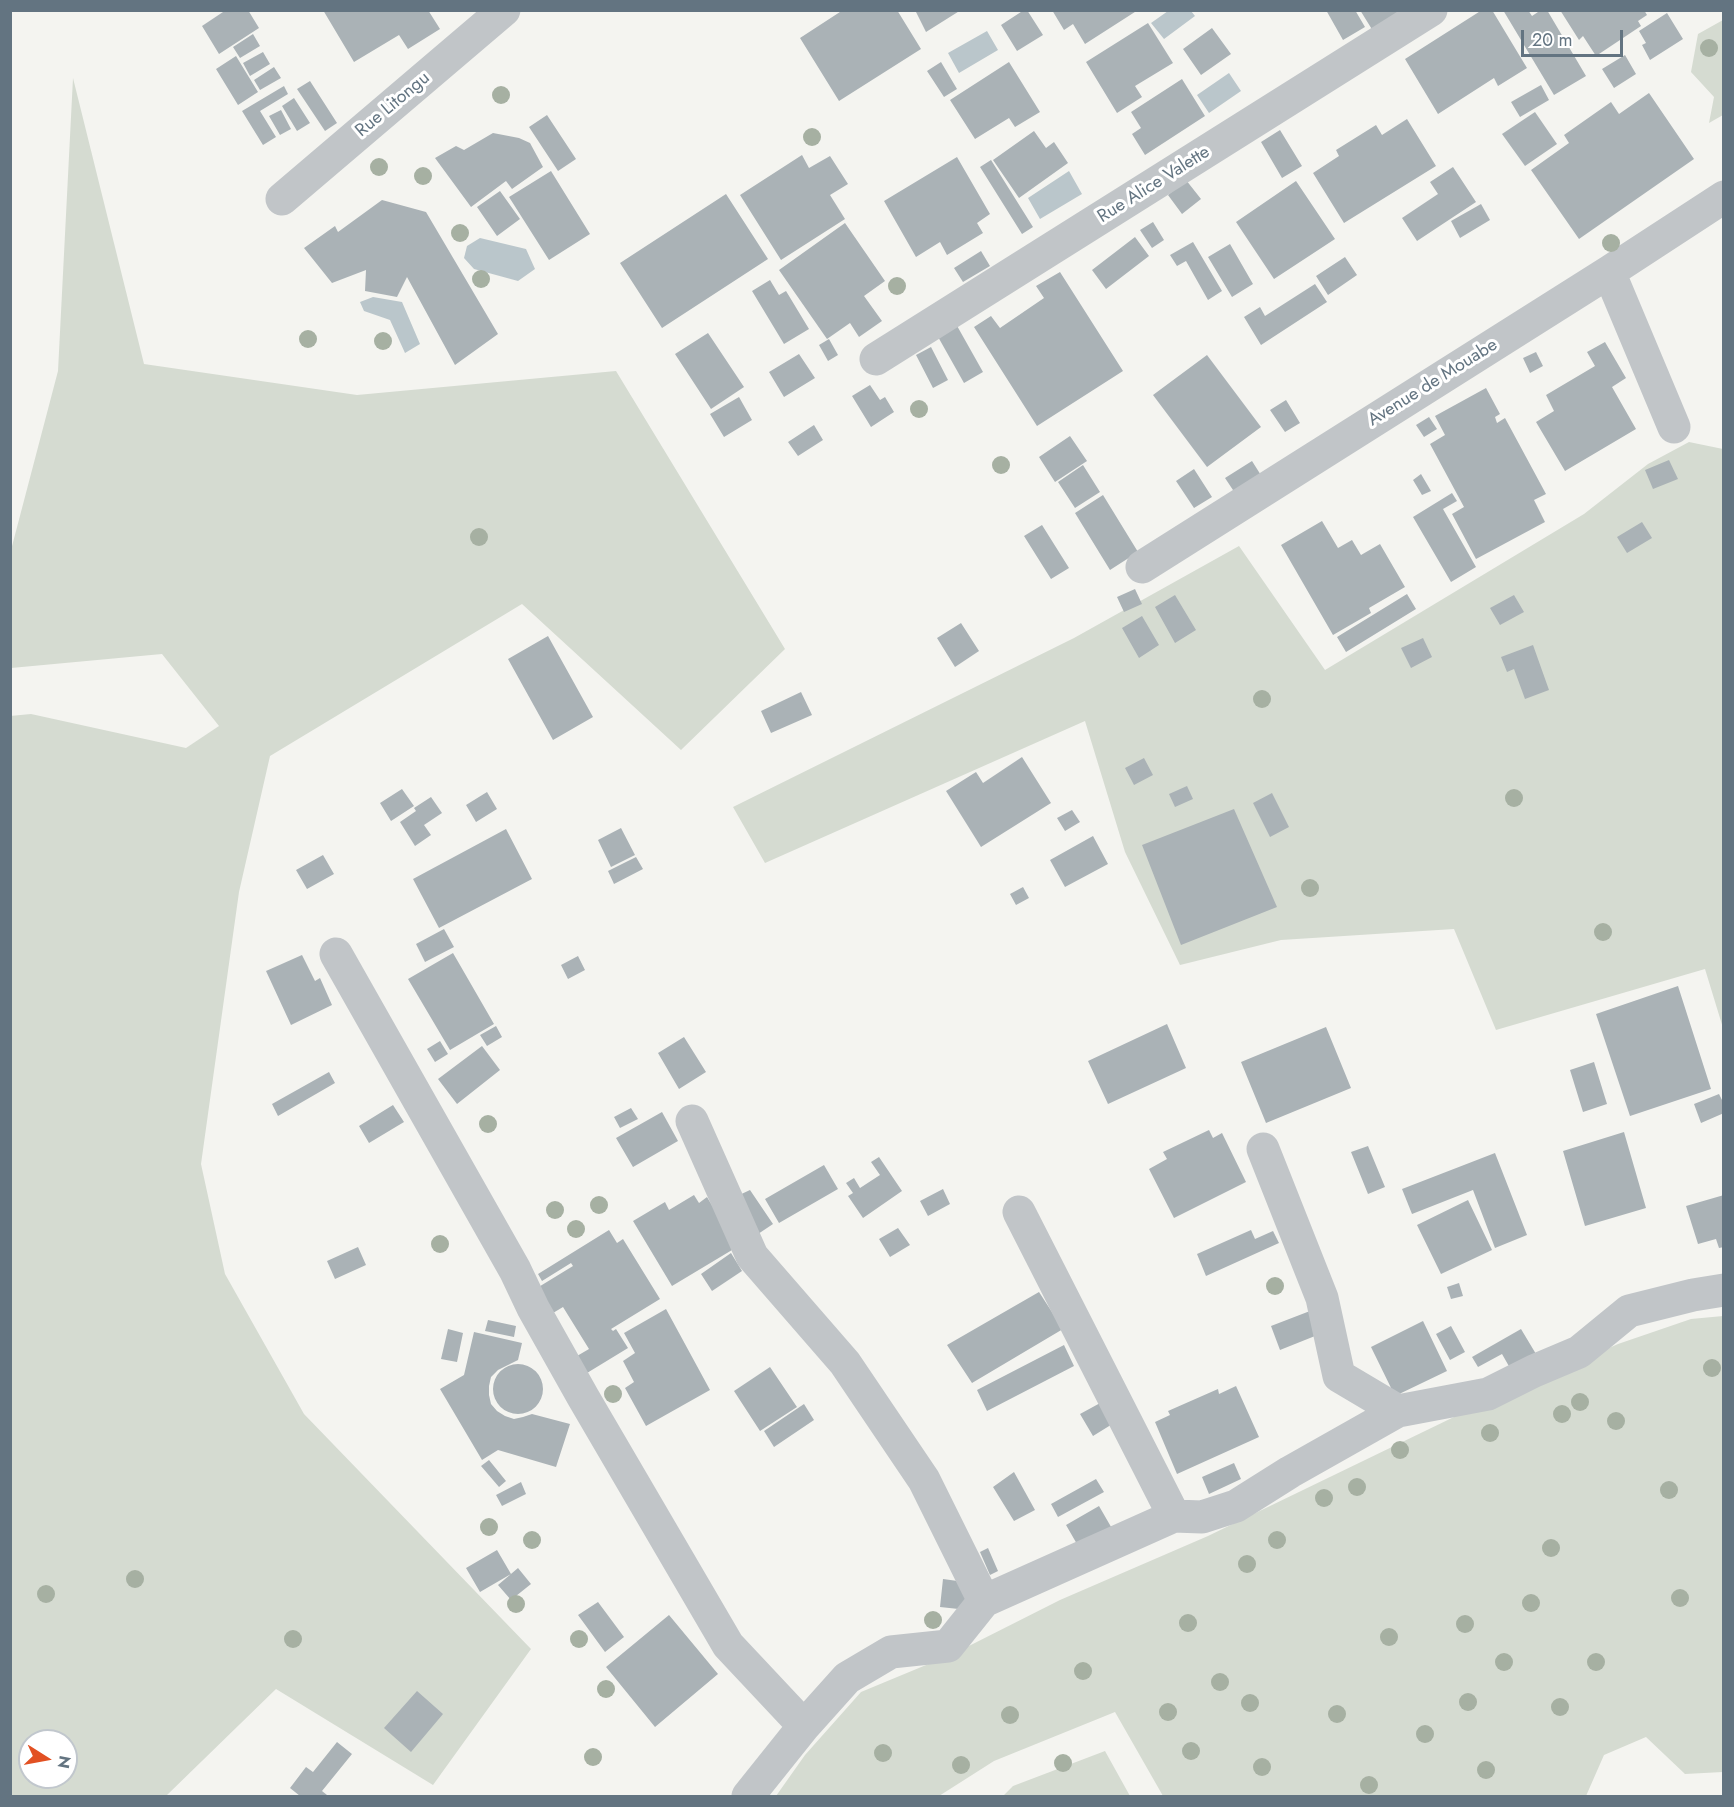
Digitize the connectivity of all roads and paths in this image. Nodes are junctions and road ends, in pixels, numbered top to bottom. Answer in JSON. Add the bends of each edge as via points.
{"nodes":[{"id":1,"x":504,"y":10,"type":"edge"},
{"id":2,"x":1431,"y":10,"type":"edge"},
{"id":3,"x":1724,"y":197,"type":"edge"},
{"id":4,"x":282,"y":199,"type":"dead end"},
{"id":5,"x":1609,"y":272,"type":"junction"},
{"id":6,"x":876,"y":359,"type":"dead end"},
{"id":7,"x":1674,"y":427,"type":"dead end"},
{"id":8,"x":1142,"y":567,"type":"dead end"},
{"id":9,"x":336,"y":954,"type":"dead end"},
{"id":10,"x":692,"y":1121,"type":"dead end"},
{"id":11,"x":1263,"y":1149,"type":"dead end"},
{"id":12,"x":1019,"y":1212,"type":"dead end"},
{"id":13,"x":1724,"y":1290,"type":"edge"},
{"id":14,"x":1398,"y":1411,"type":"junction"},
{"id":15,"x":1174,"y":1516,"type":"junction"},
{"id":16,"x":984,"y":1601,"type":"junction"},
{"id":17,"x":804,"y":1726,"type":"junction"},
{"id":18,"x":748,"y":1797,"type":"edge"}],
"edges":[{"from":1,"to":4,"type":"street","name":"Rue Litongu"},
{"from":2,"to":6,"type":"street","name":"Rue Alice Valette"},
{"from":3,"to":5,"type":"street","name":"Avenue de Mouabe"},
{"from":5,"to":7,"type":"street"},
{"from":5,"to":8,"type":"street","name":"Avenue de Mouabe"},
{"from":9,"to":17,"type":"street","via":[[583,1397],[728,1645]]},
{"from":10,"to":16,"type":"street","via":[[752,1256],[845,1363],[924,1480]]},
{"from":11,"to":14,"type":"street","via":[[1322,1298],[1339,1376]]},
{"from":12,"to":15,"type":"street"},
{"from":13,"to":14,"type":"street","via":[[1629,1311],[1579,1352],[1488,1394]]},
{"from":14,"to":15,"type":"street","via":[[1236,1506],[1202,1517]]},
{"from":15,"to":16,"type":"street"},
{"from":16,"to":17,"type":"street","via":[[948,1646],[891,1652],[847,1678]]},
{"from":17,"to":18,"type":"street"}]}
